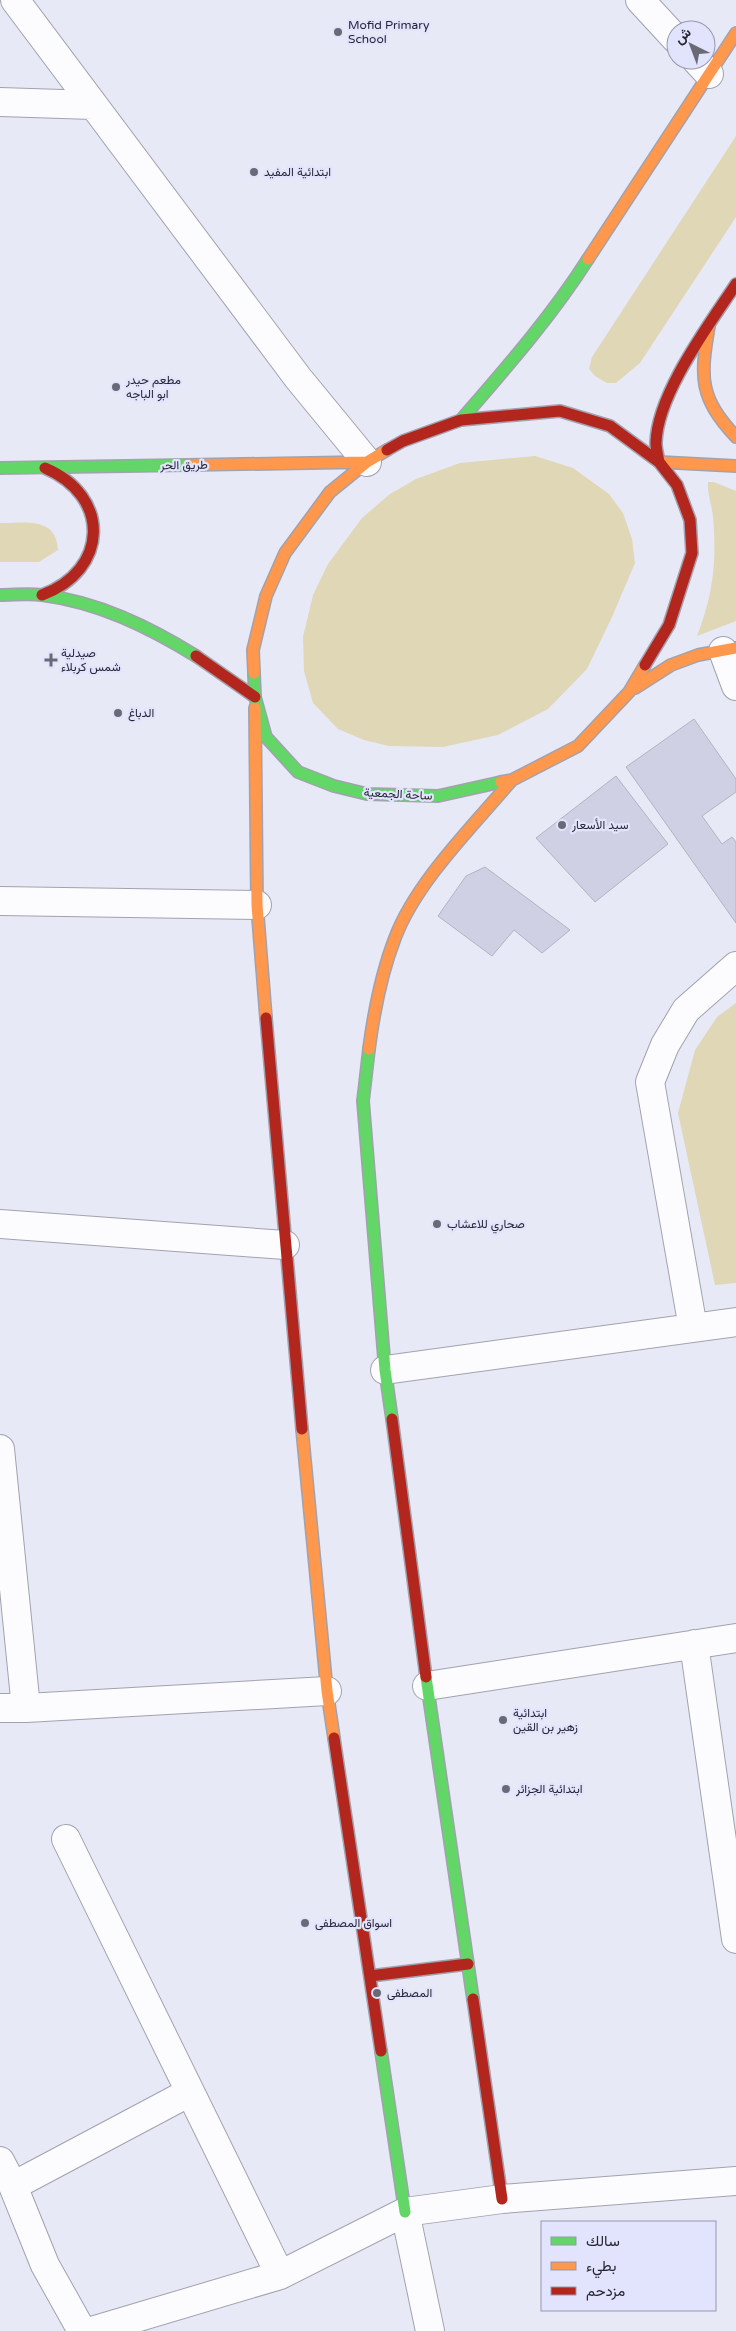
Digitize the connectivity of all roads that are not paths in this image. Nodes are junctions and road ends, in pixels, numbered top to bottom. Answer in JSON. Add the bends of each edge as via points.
{"nodes":[{"id":1,"x":15,"y":0,"type":"edge"},
{"id":2,"x":640,"y":0,"type":"edge"},
{"id":3,"x":666,"y":28,"type":"edge"},
{"id":4,"x":736,"y":33,"type":"edge"},
{"id":5,"x":716,"y":53,"type":"edge"},
{"id":6,"x":700,"y":70,"type":"edge"},
{"id":7,"x":0,"y":102,"type":"edge"},
{"id":8,"x":93,"y":105,"type":"junction"},
{"id":9,"x":736,"y":284,"type":"edge"},
{"id":10,"x":709,"y":326,"type":"junction"},
{"id":11,"x":461,"y":420,"type":"junction"},
{"id":12,"x":736,"y":437,"type":"edge"},
{"id":13,"x":367,"y":462,"type":"junction"},
{"id":14,"x":659,"y":462,"type":"junction"},
{"id":15,"x":736,"y":466,"type":"edge"},
{"id":16,"x":0,"y":468,"type":"edge"},
{"id":17,"x":46,"y":468,"type":"junction"},
{"id":18,"x":0,"y":595,"type":"edge"},
{"id":19,"x":42,"y":595,"type":"junction"},
{"id":20,"x":729,"y":650,"type":"edge"},
{"id":21,"x":736,"y":686,"type":"edge"},
{"id":22,"x":629,"y":692,"type":"junction"},
{"id":23,"x":255,"y":697,"type":"junction"},
{"id":24,"x":512,"y":780,"type":"junction"},
{"id":25,"x":0,"y":901,"type":"edge"},
{"id":26,"x":257,"y":905,"type":"junction"},
{"id":27,"x":736,"y":966,"type":"edge"},
{"id":28,"x":0,"y":1224,"type":"edge"},
{"id":29,"x":286,"y":1245,"type":"junction"},
{"id":30,"x":736,"y":1322,"type":"edge"},
{"id":31,"x":693,"y":1328,"type":"junction"},
{"id":32,"x":384,"y":1370,"type":"junction"},
{"id":33,"x":0,"y":1449,"type":"edge"},
{"id":34,"x":736,"y":1638,"type":"edge"},
{"id":35,"x":694,"y":1644,"type":"junction"},
{"id":36,"x":427,"y":1686,"type":"junction"},
{"id":37,"x":327,"y":1691,"type":"junction"},
{"id":38,"x":13,"y":1708,"type":"edge"},
{"id":39,"x":66,"y":1839,"type":"dead end"},
{"id":40,"x":733,"y":1890,"type":"edge"},
{"id":41,"x":736,"y":1939,"type":"edge"},
{"id":42,"x":468,"y":1964,"type":"junction"},
{"id":43,"x":370,"y":1976,"type":"junction"},
{"id":44,"x":190,"y":2092,"type":"junction"},
{"id":45,"x":0,"y":2161,"type":"edge"},
{"id":46,"x":736,"y":2181,"type":"edge"},
{"id":47,"x":14,"y":2186,"type":"junction"},
{"id":48,"x":502,"y":2199,"type":"junction"},
{"id":49,"x":405,"y":2212,"type":"junction"},
{"id":50,"x":280,"y":2275,"type":"junction"},
{"id":51,"x":82,"y":2331,"type":"edge"},
{"id":52,"x":92,"y":2331,"type":"edge"},
{"id":53,"x":430,"y":2331,"type":"edge"}],
"edges":[{"from":1,"to":8,"type":"street"},
{"from":2,"to":3,"type":"street"},
{"from":4,"to":5,"type":"main road"},
{"from":6,"to":11,"type":"main road","via":[[570,287],[518,355]]},
{"from":7,"to":8,"type":"street"},
{"from":8,"to":13,"type":"street","via":[[298,378]]},
{"from":9,"to":10,"type":"main road"},
{"from":10,"to":12,"type":"main road","via":[[703,382],[709,404]]},
{"from":10,"to":14,"type":"main road","via":[[677,379],[661,414],[655,442]]},
{"from":11,"to":13,"type":"main road","name":"ساحة الجمعية","via":[[403,440]]},
{"from":11,"to":14,"type":"main road","name":"ساحة الجمعية","via":[[560,411],[610,426]]},
{"from":13,"to":17,"type":"main road","name":"طريق الحر"},
{"from":13,"to":23,"type":"main road","name":"ساحة الجمعية","via":[[330,492],[285,553],[266,596],[253,650]]},
{"from":14,"to":15,"type":"main road"},
{"from":14,"to":22,"type":"main road","name":"ساحة الجمعية","via":[[677,485],[690,520],[692,553],[669,625]]},
{"from":16,"to":17,"type":"main road","name":"طريق الحر"},
{"from":17,"to":19,"type":"main road","via":[[78,488],[88,505],[93,533],[86,561],[75,576],[60,588]]},
{"from":18,"to":19,"type":"main road"},
{"from":19,"to":23,"type":"main road","via":[[108,613],[181,646]]},
{"from":20,"to":21,"type":"street"},
{"from":20,"to":22,"type":"main road","via":[[698,655],[671,665]]},
{"from":22,"to":24,"type":"main road","name":"ساحة الجمعية","via":[[578,746]]},
{"from":23,"to":24,"type":"main road","name":"ساحة الجمعية","via":[[266,737],[298,772],[334,786],[367,794],[438,796]]},
{"from":23,"to":26,"type":"main road"},
{"from":24,"to":32,"type":"main road","via":[[414,902],[395,937],[376,998],[362,1101]]},
{"from":25,"to":26,"type":"street"},
{"from":26,"to":29,"type":"main road"},
{"from":27,"to":31,"type":"street","via":[[686,1010],[665,1045],[650,1082]]},
{"from":28,"to":29,"type":"street"},
{"from":29,"to":37,"type":"main road"},
{"from":30,"to":31,"type":"street"},
{"from":31,"to":32,"type":"street"},
{"from":32,"to":36,"type":"main road"},
{"from":33,"to":38,"type":"street"},
{"from":34,"to":35,"type":"street"},
{"from":35,"to":36,"type":"street"},
{"from":35,"to":40,"type":"street"},
{"from":36,"to":42,"type":"main road"},
{"from":37,"to":38,"type":"street"},
{"from":37,"to":43,"type":"main road"},
{"from":39,"to":44,"type":"street"},
{"from":40,"to":41,"type":"street"},
{"from":42,"to":43,"type":"main road"},
{"from":42,"to":48,"type":"main road"},
{"from":43,"to":49,"type":"main road"},
{"from":44,"to":47,"type":"street"},
{"from":44,"to":50,"type":"street"},
{"from":45,"to":47,"type":"street"},
{"from":46,"to":48,"type":"street"},
{"from":47,"to":51,"type":"street","via":[[45,2265]]},
{"from":48,"to":49,"type":"street"},
{"from":49,"to":50,"type":"street"},
{"from":49,"to":53,"type":"street"},
{"from":50,"to":52,"type":"street"}]}
